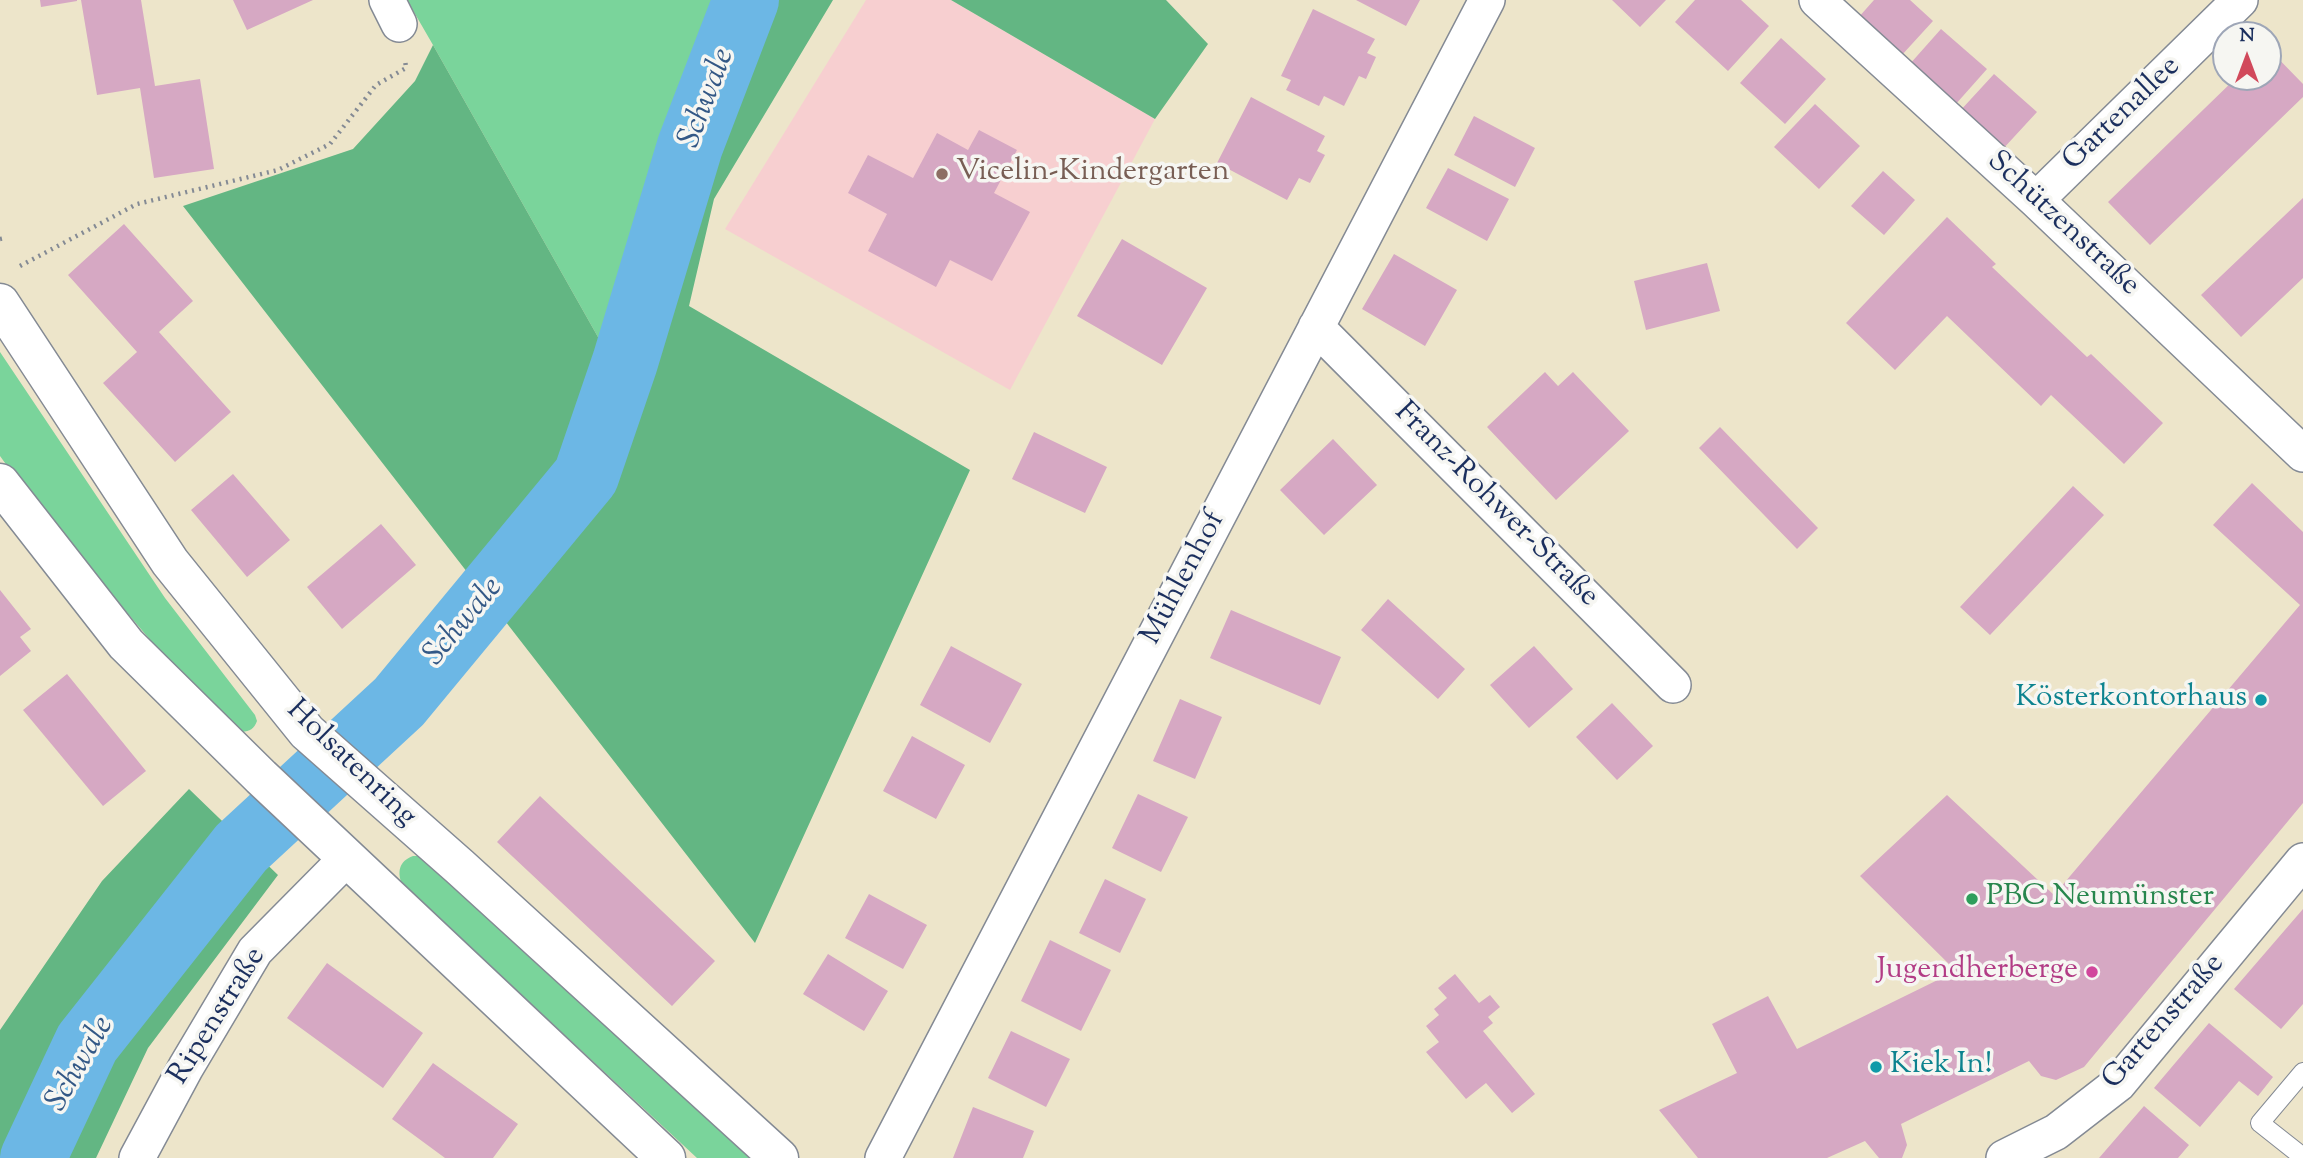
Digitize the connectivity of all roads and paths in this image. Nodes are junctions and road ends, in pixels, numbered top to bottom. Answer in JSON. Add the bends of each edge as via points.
{"nodes":[{"id":1,"x":1487,"y":0,"type":"edge"},
{"id":2,"x":1817,"y":0,"type":"edge"},
{"id":3,"x":2240,"y":0,"type":"edge"},
{"id":4,"x":393,"y":12,"type":"edge"},
{"id":5,"x":2036,"y":200,"type":"junction"},
{"id":6,"x":20,"y":266,"type":"dead end"},
{"id":7,"x":0,"y":303,"type":"edge"},
{"id":8,"x":1316,"y":327,"type":"junction"},
{"id":9,"x":2303,"y":454,"type":"edge"},
{"id":10,"x":0,"y":483,"type":"edge"},
{"id":11,"x":1673,"y":685,"type":"dead end"},
{"id":12,"x":334,"y":845,"type":"junction"},
{"id":13,"x":2303,"y":861,"type":"edge"},
{"id":14,"x":2303,"y":1072,"type":"edge"},
{"id":15,"x":2303,"y":1157,"type":"edge"},
{"id":16,"x":137,"y":1158,"type":"edge"},
{"id":17,"x":666,"y":1158,"type":"edge"},
{"id":18,"x":779,"y":1158,"type":"edge"},
{"id":19,"x":883,"y":1158,"type":"edge"},
{"id":20,"x":2004,"y":1158,"type":"edge"}],
"edges":[{"from":1,"to":8,"type":"street","name":"Mühlenhof"},
{"from":2,"to":5,"type":"street","name":"Schützenstraße"},
{"from":3,"to":5,"type":"street","name":"Gartenallee"},
{"from":4,"to":6,"type":"path","via":[[406,68],[376,85],[330,144],[278,170],[138,204]]},
{"from":5,"to":9,"type":"street","name":"Schützenstraße"},
{"from":7,"to":18,"type":"main road","name":"Holsatenring","via":[[170,562],[307,732]]},
{"from":8,"to":11,"type":"street","name":"Franz-Rohwer-Straße"},
{"from":8,"to":19,"type":"street","name":"Mühlenhof"},
{"from":10,"to":12,"type":"main road","via":[[126,644]]},
{"from":12,"to":16,"type":"street","name":"Ripenstraße","via":[[255,951]]},
{"from":12,"to":17,"type":"main road"},
{"from":13,"to":20,"type":"street","name":"Gartenstraße","via":[[2118,1084],[2056,1132]]},
{"from":14,"to":15,"type":"lane","via":[[2260,1123]]}]}
